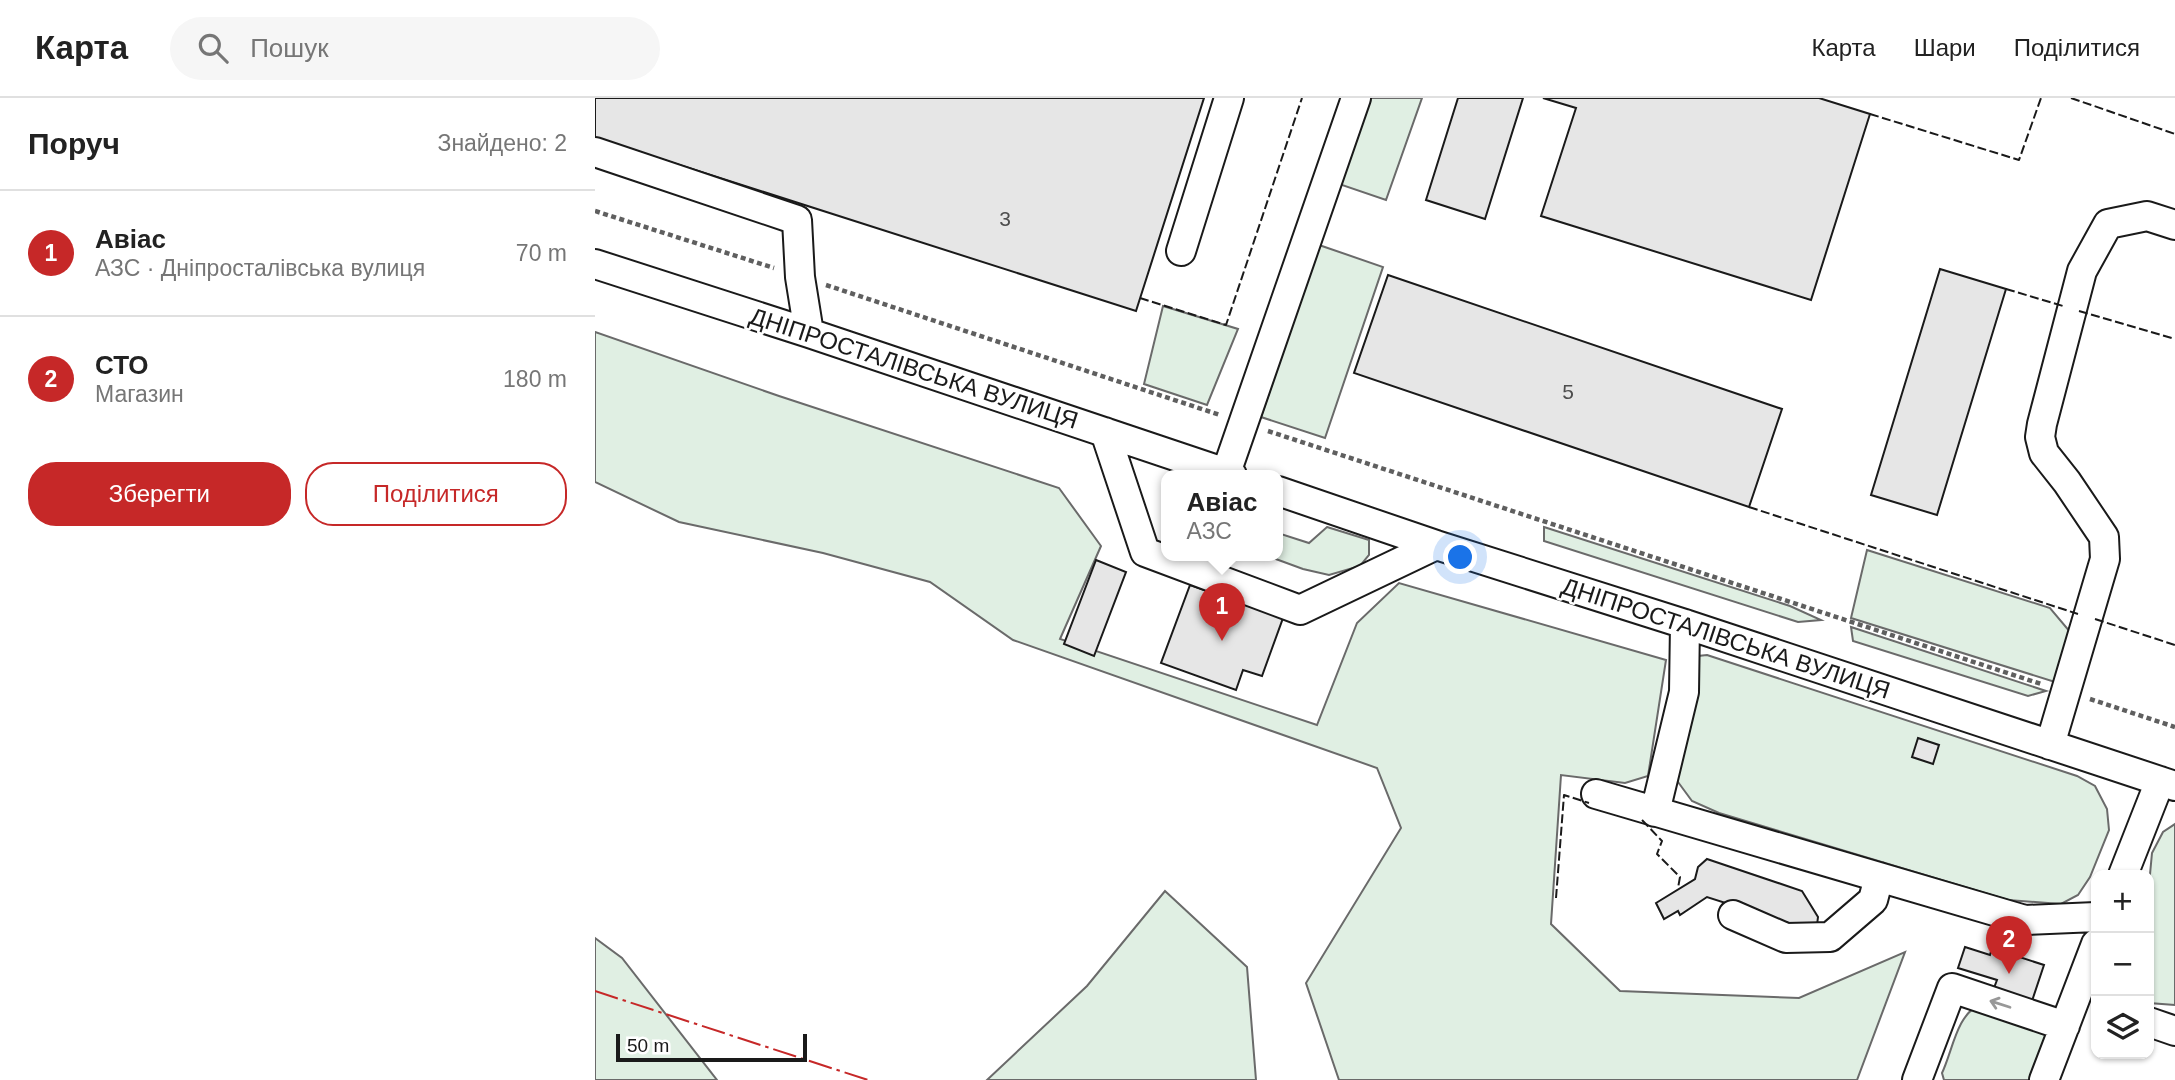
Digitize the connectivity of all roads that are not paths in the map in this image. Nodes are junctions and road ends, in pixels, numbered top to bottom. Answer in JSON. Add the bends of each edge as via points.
{"nodes":[{"id":1,"x":1229,"y":98,"type":"edge"},
{"id":2,"x":1356,"y":98,"type":"edge"},
{"id":3,"x":595,"y":152,"type":"edge"},
{"id":4,"x":2175,"y":225,"type":"edge"},
{"id":5,"x":1181,"y":251,"type":"dead end"},
{"id":6,"x":595,"y":264,"type":"edge"},
{"id":7,"x":809,"y":333,"type":"junction"},
{"id":8,"x":1105,"y":432,"type":"junction"},
{"id":9,"x":1217,"y":470,"type":"edge"},
{"id":10,"x":1230,"y":470,"type":"edge"},
{"id":11,"x":1283,"y":493,"type":"edge"},
{"id":12,"x":1436,"y":545,"type":"junction"},
{"id":13,"x":1161,"y":558,"type":"edge"},
{"id":14,"x":1169,"y":561,"type":"edge"},
{"id":15,"x":1685,"y":624,"type":"junction"},
{"id":16,"x":2050,"y":745,"type":"junction"},
{"id":17,"x":2167,"y":783,"type":"edge"},
{"id":18,"x":1596,"y":794,"type":"dead end"},
{"id":19,"x":1655,"y":812,"type":"junction"},
{"id":20,"x":2125,"y":870,"type":"edge"},
{"id":21,"x":1879,"y":877,"type":"junction"},
{"id":22,"x":1733,"y":915,"type":"dead end"},
{"id":23,"x":2091,"y":917,"type":"edge"},
{"id":24,"x":2091,"y":972,"type":"edge"},
{"id":25,"x":2086,"y":1000,"type":"edge"},
{"id":26,"x":2154,"y":1024,"type":"edge"},
{"id":27,"x":2065,"y":1026,"type":"junction"},
{"id":28,"x":2175,"y":1031,"type":"edge"},
{"id":29,"x":1917,"y":1080,"type":"edge"},
{"id":30,"x":2044,"y":1080,"type":"edge"}],
"edges":[{"from":1,"to":5,"type":"street"},
{"from":2,"to":10,"type":"street","via":[[1242,423]]},
{"from":3,"to":7,"type":"street","via":[[797,220]]},
{"from":4,"to":16,"type":"street","via":[[2147,216],[2108,224],[2082,271],[2042,424],[2044,453],[2103,537],[2105,559]]},
{"from":6,"to":7,"type":"street","name":"ДНІПРОСТАЛІВСЬКА ВУЛИЦЯ"},
{"from":7,"to":8,"type":"street","name":"ДНІПРОСТАЛІВСЬКА ВУЛИЦЯ"},
{"from":8,"to":9,"type":"street","name":"ДНІПРОСТАЛІВСЬКА ВУЛИЦЯ"},
{"from":8,"to":13,"type":"street","via":[[1145,552]]},
{"from":11,"to":12,"type":"street","name":"ДНІПРОСТАЛІВСЬКА ВУЛИЦЯ"},
{"from":12,"to":14,"type":"street","via":[[1300,610]]},
{"from":12,"to":15,"type":"street","name":"ДНІПРОСТАЛІВСЬКА ВУЛИЦЯ"},
{"from":15,"to":16,"type":"street","name":"ДНІПРОСТАЛІВСЬКА ВУЛИЦЯ"},
{"from":15,"to":19,"type":"street","via":[[1684,692]]},
{"from":16,"to":17,"type":"street","name":"ДНІПРОСТАЛІВСЬКА ВУЛИЦЯ"},
{"from":17,"to":20,"type":"street"},
{"from":18,"to":19,"type":"street"},
{"from":19,"to":21,"type":"street"},
{"from":21,"to":22,"type":"street","via":[[1873,900],[1830,937],[1786,938]]},
{"from":21,"to":23,"type":"street","via":[[2025,920]]},
{"from":24,"to":25,"type":"street"},
{"from":25,"to":27,"type":"street"},
{"from":26,"to":28,"type":"street"},
{"from":27,"to":29,"type":"street","one_way":true,"via":[[1952,989]]},
{"from":27,"to":30,"type":"street"}]}
